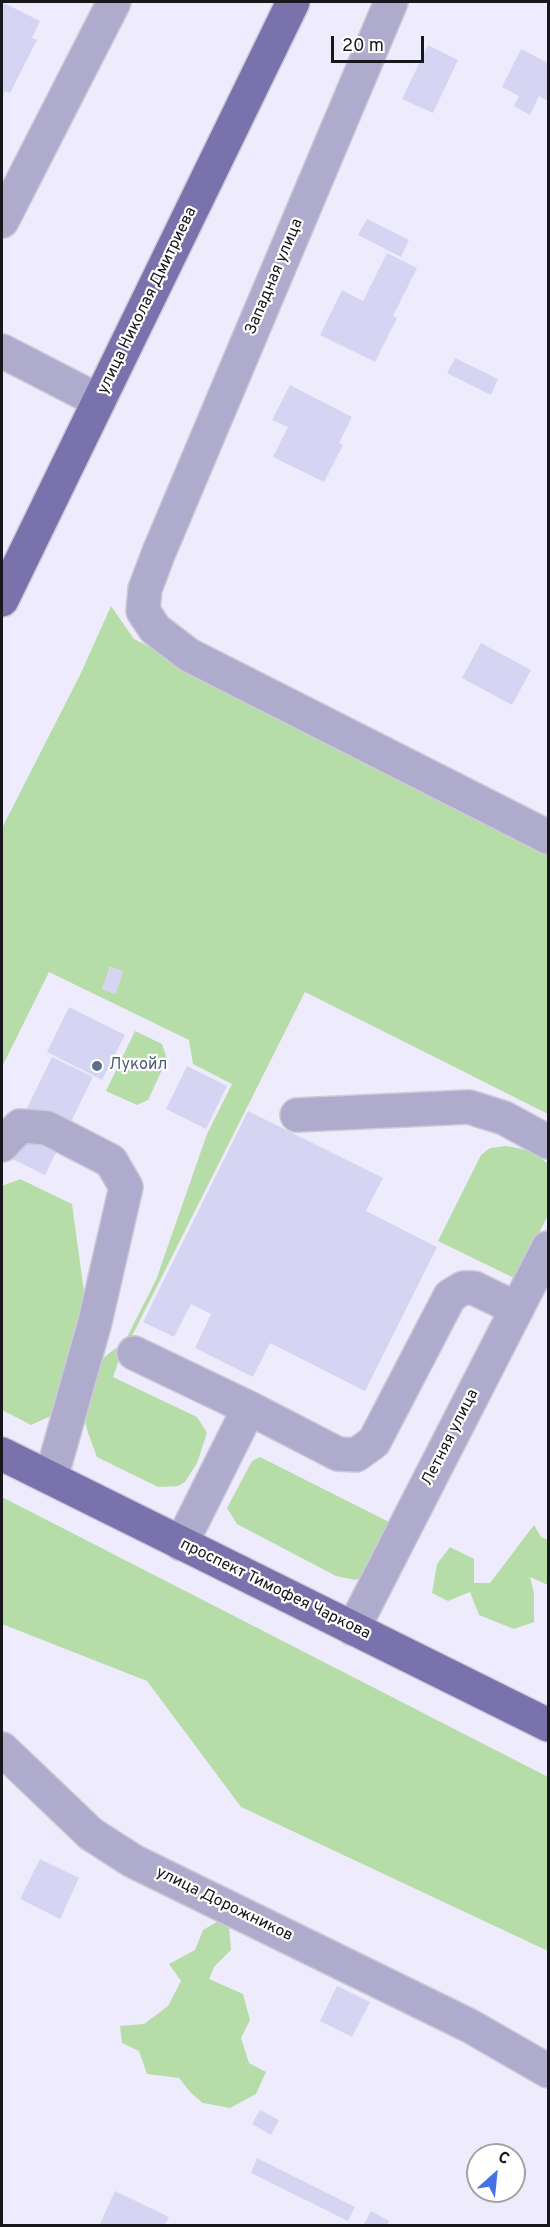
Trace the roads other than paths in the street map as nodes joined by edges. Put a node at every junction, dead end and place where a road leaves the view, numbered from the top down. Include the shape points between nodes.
1 (114, 2) edge
2 (294, 2) edge
3 (392, 2) edge
4 (2, 221) edge
5 (2, 351) edge
6 (99, 401) junction
7 (2, 600) edge
8 (549, 837) edge
9 (297, 1115) dead end
10 (549, 1142) edge
11 (2, 1145) edge
12 (549, 1248) edge
13 (517, 1309) junction
14 (134, 1353) dead end
15 (249, 1408) junction
16 (2, 1454) edge
17 (51, 1478) junction
18 (181, 1544) junction
19 (353, 1629) junction
20 (549, 1725) edge
21 (2, 1749) edge
22 (549, 2071) edge

1 - 4 street
2 - 6 main road, улица Николая Дмитриева
3 - 8 street, Западная улица via 159,552 145,589 143,611 155,629 189,655
5 - 6 street
6 - 7 main road, улица Николая Дмитриева
9 - 10 street via 469,1107 504,1119
11 - 17 street via 20,1126 48,1128 111,1161 126,1187
12 - 13 street, Летняя улица
13 - 15 street via 474,1288 463,1288 450,1296 374,1443 356,1455 338,1454
13 - 19 street, Летняя улица
14 - 15 street
15 - 18 street
16 - 17 main road, проспект Тимофея Чаркова
17 - 18 main road, проспект Тимофея Чаркова
18 - 19 main road, проспект Тимофея Чаркова
19 - 20 main road, проспект Тимофея Чаркова
21 - 22 street, улица Дорожников via 91,1834 133,1861 470,2026

